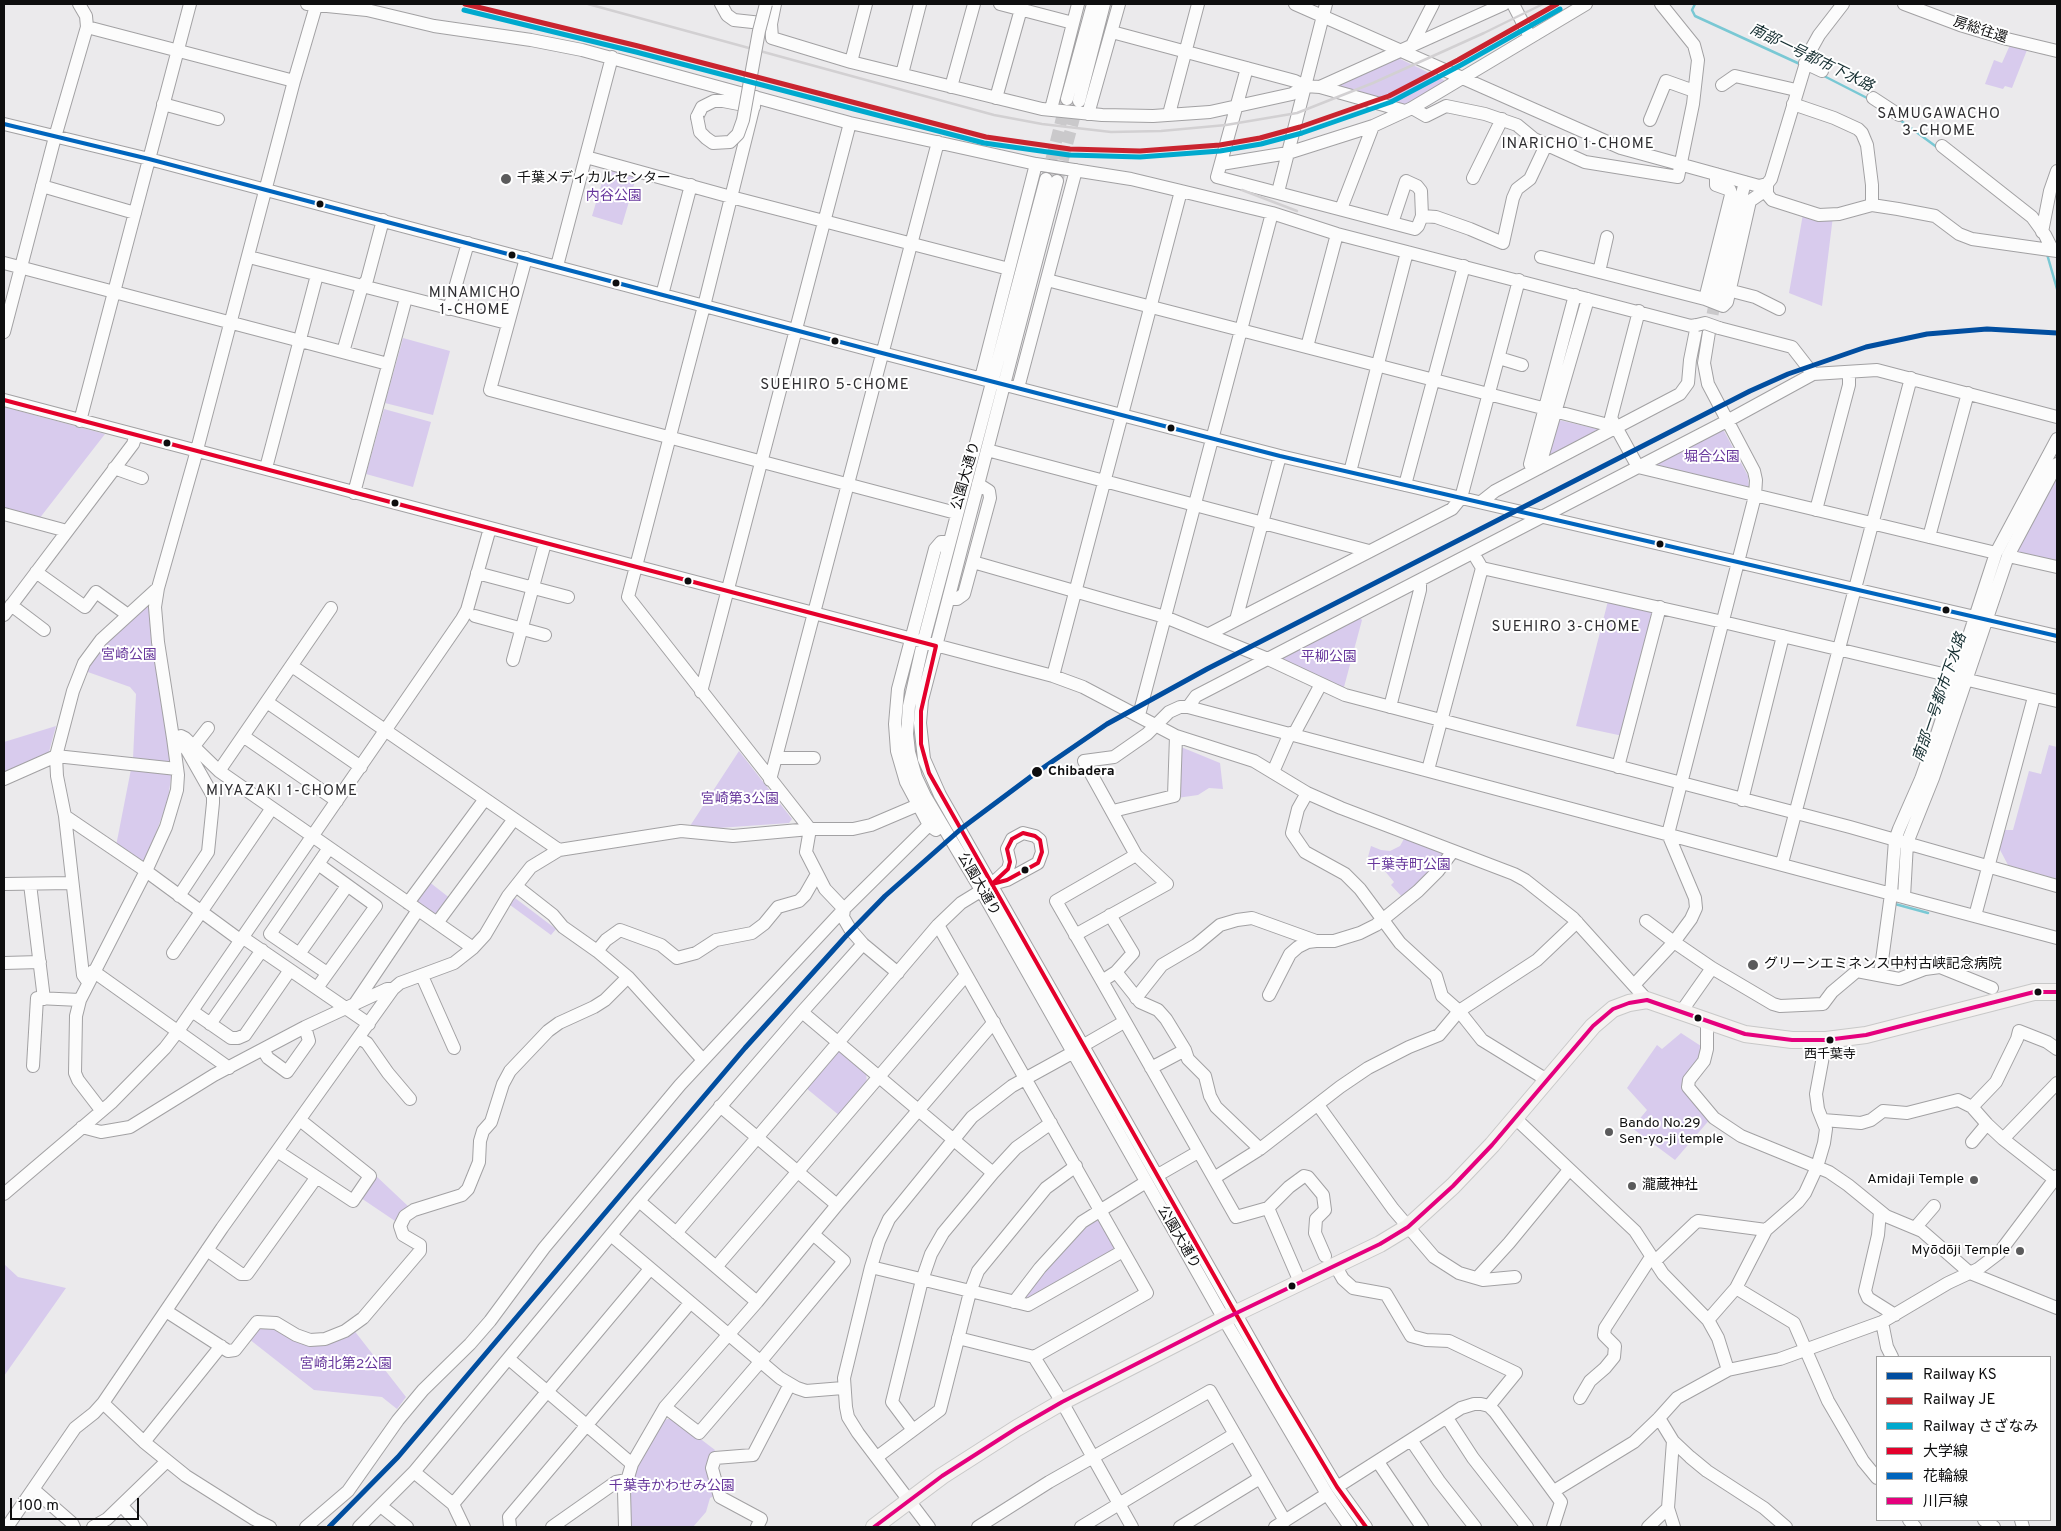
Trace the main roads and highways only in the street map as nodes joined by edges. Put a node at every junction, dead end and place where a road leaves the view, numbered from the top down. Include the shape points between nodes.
1 (2057, 992) edge
2 (874, 1527) edge

1 - 2 main road via 2034,992 1866,1035 1826,1040 1745,1034 1647,1000 1629,1003 1607,1014 1593,1026 1453,1186 1408,1227 1380,1244 1330,1260 1300,1282 1062,1402 977,1453

